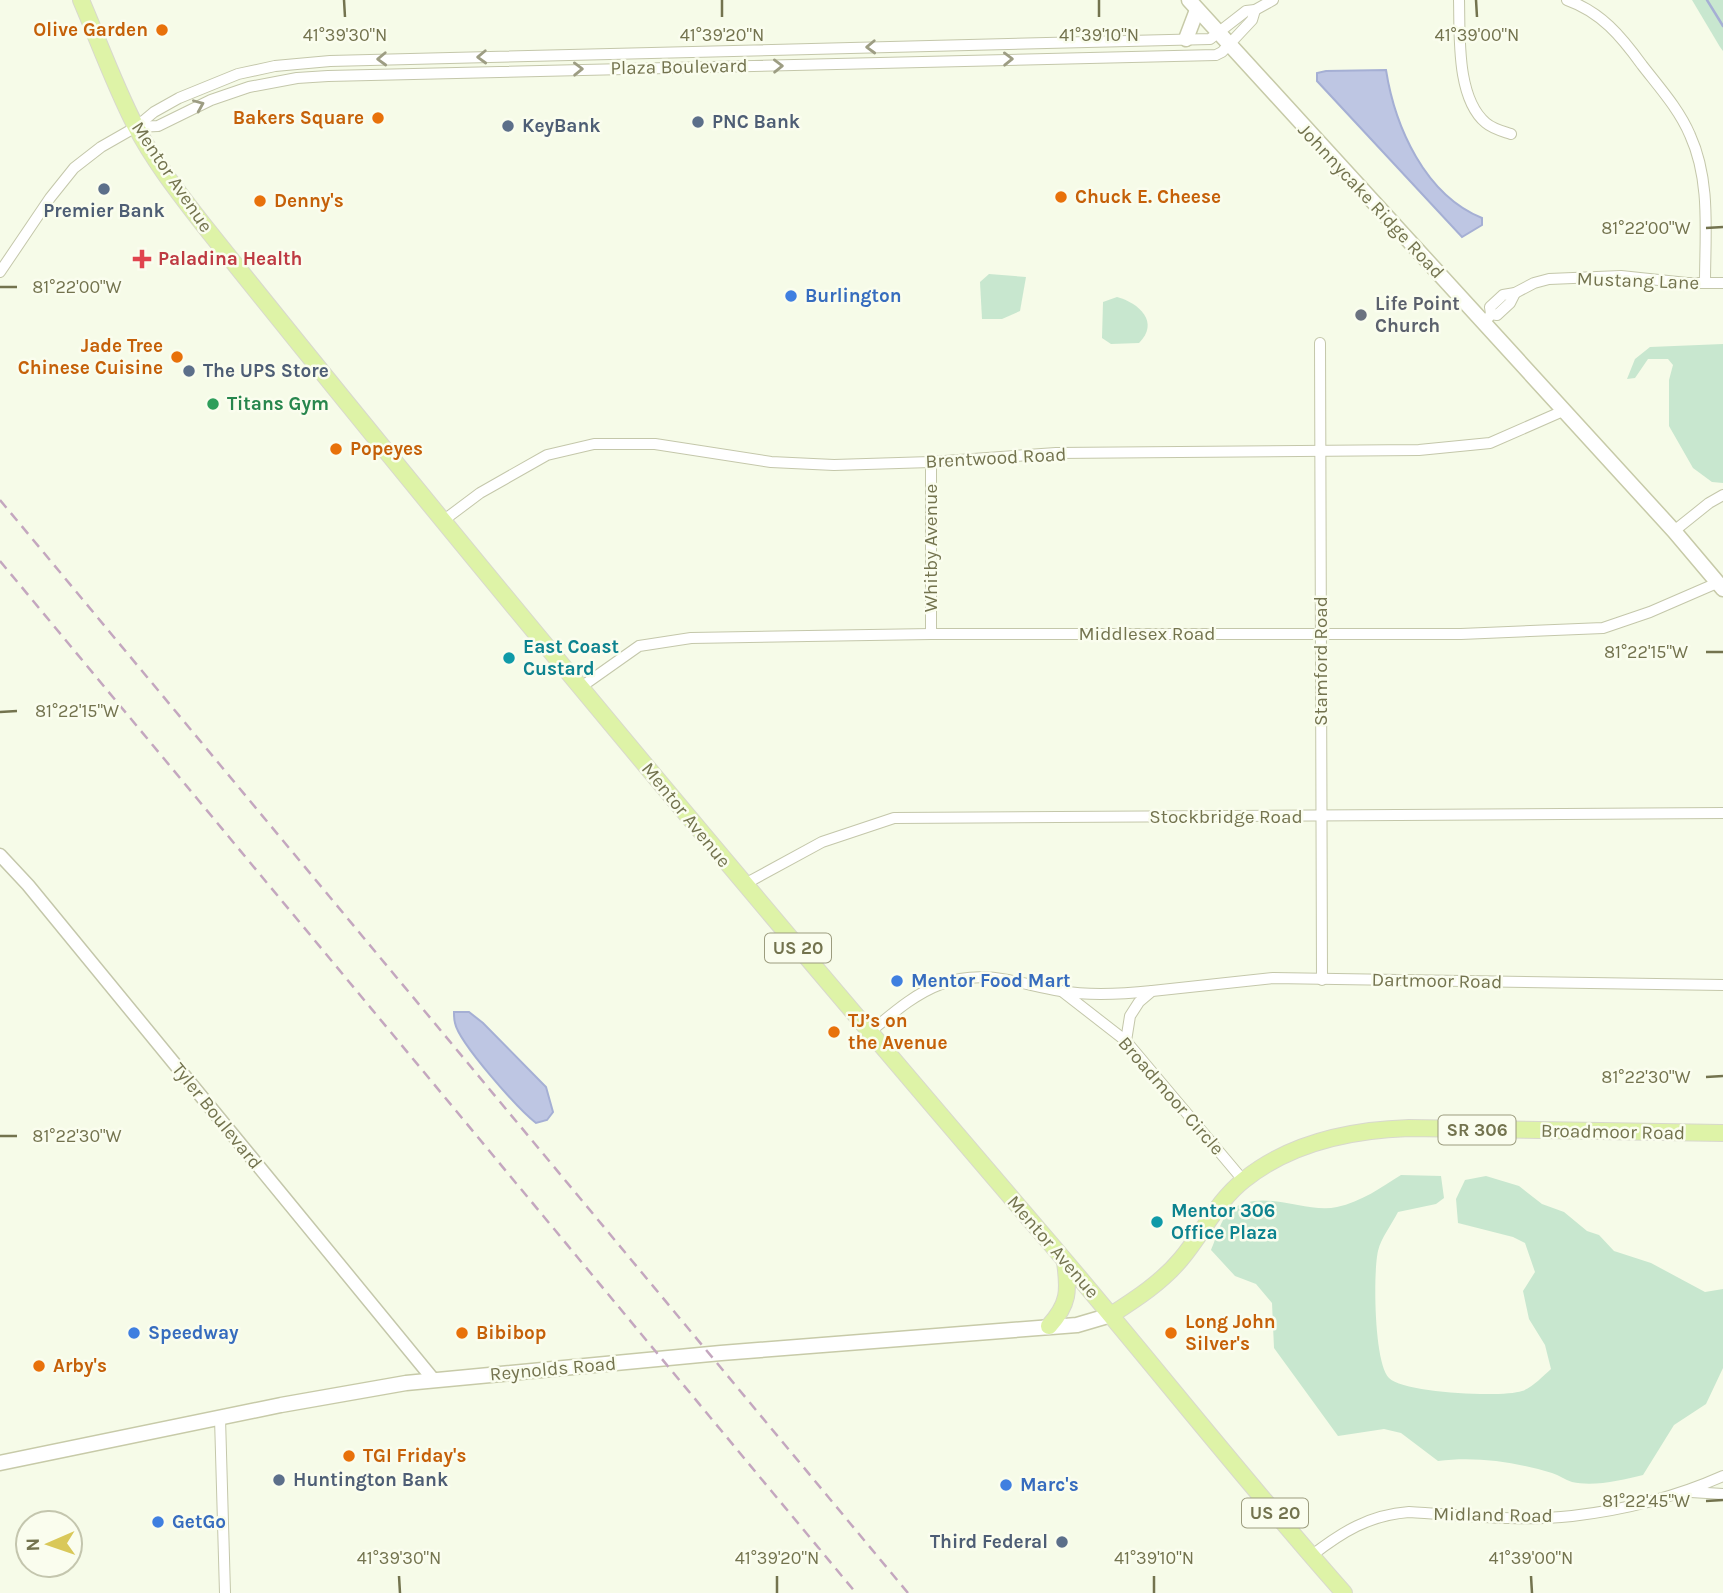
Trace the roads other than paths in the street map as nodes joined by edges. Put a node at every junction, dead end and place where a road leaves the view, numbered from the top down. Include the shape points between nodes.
1 (81, 0) edge
2 (1273, 0) edge
3 (1459, 0) edge
4 (1567, 0) edge
5 (1193, 5) edge
6 (1255, 10) junction
7 (1217, 34) junction
8 (1186, 39) junction
9 (1228, 46) junction
10 (136, 127) junction
11 (1511, 134) dead end
12 (0, 272) edge
13 (1705, 283) junction
14 (1723, 283) edge
15 (1487, 319) junction
16 (1320, 342) dead end
17 (1563, 411) junction
18 (1321, 452) junction
19 (931, 462) junction
20 (1723, 495) edge
21 (444, 520) junction
22 (1674, 531) junction
23 (1720, 586) edge
24 (931, 634) junction
25 (1320, 635) junction
26 (581, 687) junction
27 (1723, 813) edge
28 (1322, 817) junction
29 (0, 855) edge
30 (743, 885) junction
31 (1322, 980) junction
32 (1723, 985) edge
33 (1061, 991) junction
34 (1152, 991) junction
35 (870, 1032) junction
36 (1126, 1041) junction
37 (1723, 1133) edge
38 (1243, 1180) junction
39 (1065, 1262) junction
40 (1111, 1315) junction
41 (1049, 1326) junction
42 (433, 1379) junction
43 (220, 1418) junction
44 (0, 1463) edge
45 (1723, 1476) edge
46 (1687, 1492) junction
47 (1723, 1494) edge
48 (1311, 1556) junction
49 (225, 1593) edge
50 (1344, 1593) edge

1 - 10 main road, Mentor Avenue / US 20
2 - 6 street
3 - 11 street via 1468,94 1487,125
4 - 13 street via 1598,15 1617,33 1675,108 1691,137 1705,198
5 - 7 main road, Johnnycake Ridge Road
5 - 8 main road
6 - 7 street via 1246,11
6 - 9 street via 1252,20
7 - 8 street, Plaza Boulevard via 1210,39
7 - 9 main road, Johnnycake Ridge Road
8 -> 10 street, Plaza Boulevard via 306,62 248,71 217,82 179,98
10 -> 9 street, Plaza Boulevard via 158,126 250,87 317,77 1216,55
9 - 15 main road, Johnnycake Ridge Road
10 - 12 street, Plaza Boulevard via 74,168
10 - 21 main road, Mentor Avenue / US 20 via 202,223
13 - 14 street, Mustang Lane
13 - 15 street, Mustang Lane via 1621,276 1549,279 1503,295 1490,307
15 - 17 main road, Johnnycake Ridge Road
16 - 18 street, Stamford Road
17 - 18 street, Brentwood Road via 1490,443
17 - 22 main road, Johnnycake Ridge Road
18 - 19 street, Brentwood Road via 1056,453
18 - 25 street, Stamford Road
19 - 21 street, Brentwood Road via 771,462 655,444 594,444 547,455 480,493
19 - 24 street, Whitby Avenue
20 - 22 street
21 - 26 main road, Mentor Avenue / US 20
22 - 23 main road, Johnnycake Ridge Road
23 - 25 street, Middlesex Road via 1603,628
24 - 25 street, Middlesex Road
24 - 26 street, Middlesex Road via 691,638 639,646
25 - 28 street, Stamford Road
26 - 30 main road, Mentor Avenue / US 20
27 - 28 street, Stockbridge Road
28 - 30 street, Stockbridge Road via 894,818 822,842
28 - 31 street, Stamford Road
29 - 42 street, Tyler Boulevard
30 - 35 main road, Mentor Avenue / US 20
31 - 32 street, Dartmoor Road
31 - 34 street, Dartmoor Road via 1261,979
33 - 34 street, Dartmoor Road
33 - 35 street, Dartmoor Road via 1000,977 954,980 918,995
33 - 36 street, Broadmoor Circle
34 - 36 street via 1130,1016
35 - 39 main road, Mentor Avenue / US 20
36 - 38 street, Broadmoor Circle
37 - 38 main road, Broadmoor Road / SR 306 via 1374,1129 1312,1142
38 - 40 main road, Broadmoor Road / SR 306 via 1174,1267
39 - 40 main road, Mentor Avenue / US 20
39 - 41 main road via 1066,1300
40 - 41 main road, Reynolds Road / SR 306 via 1088,1323
40 - 48 main road, Mentor Avenue / US 20
41 - 42 main road, Reynolds Road / SR 306
42 - 43 main road, Reynolds Road / SR 306
43 - 44 main road, Reynolds Road / SR 306
43 - 49 street
45 - 46 street, Midland Road
46 - 47 street
46 - 48 street, Midland Road via 1572,1516 1392,1514 1357,1524
48 - 50 main road, Mentor Avenue / US 20

